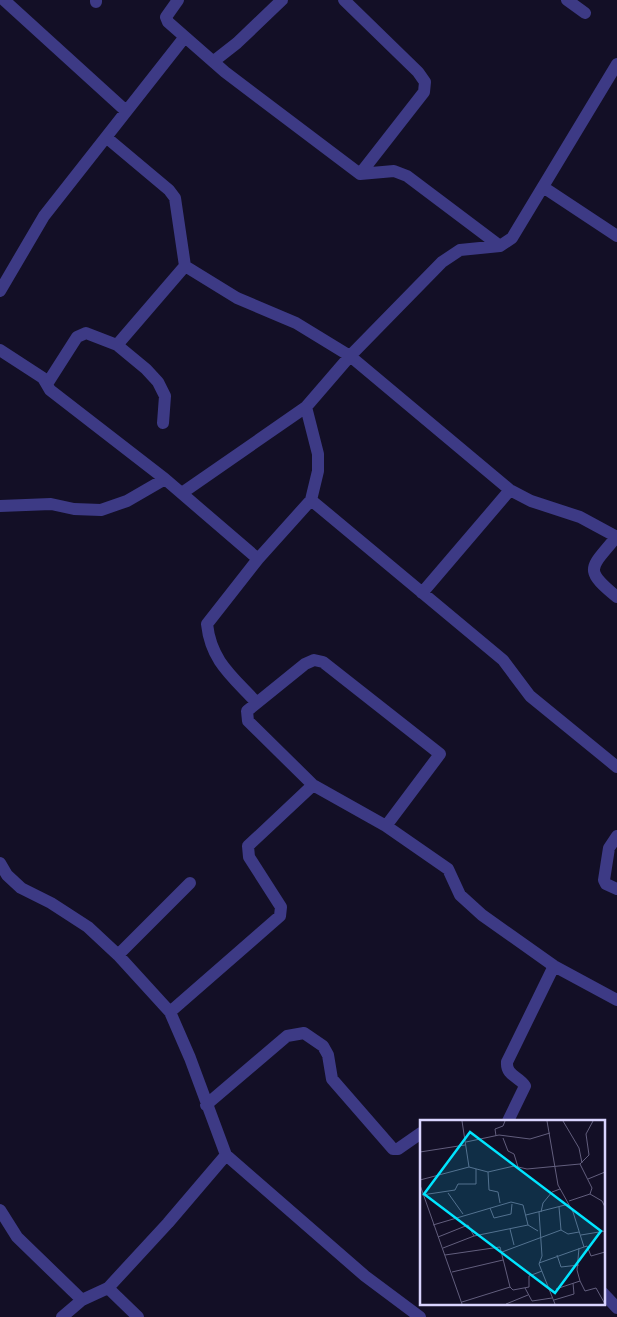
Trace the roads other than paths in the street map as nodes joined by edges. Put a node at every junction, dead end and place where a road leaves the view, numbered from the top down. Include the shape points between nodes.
1 (4, 0) edge
2 (178, 0) edge
3 (282, 0) edge
4 (344, 0) edge
5 (567, 0) edge
6 (585, 13) dead end
7 (184, 38) junction
8 (214, 61) junction
9 (617, 64) edge
10 (126, 111) junction
11 (107, 138) junction
12 (360, 174) junction
13 (543, 187) junction
14 (617, 236) edge
15 (500, 246) junction
16 (185, 266) junction
17 (0, 291) edge
18 (117, 345) junction
19 (0, 350) edge
20 (350, 356) junction
21 (47, 384) junction
22 (306, 407) junction
23 (163, 423) dead end
24 (165, 478) junction
25 (510, 490) junction
26 (182, 493) junction
27 (311, 500) junction
28 (0, 506) edge
29 (617, 537) edge
30 (258, 559) junction
31 (422, 593) junction
32 (617, 597) edge
33 (256, 702) junction
34 (617, 768) edge
35 (313, 785) junction
36 (386, 826) junction
37 (617, 836) edge
38 (0, 863) edge
39 (190, 883) dead end
40 (617, 889) edge
41 (118, 955) junction
42 (554, 966) junction
43 (617, 1000) edge
44 (170, 1012) junction
45 (206, 1105) junction
46 (508, 1120) edge
47 (420, 1134) edge
48 (226, 1155) junction
49 (0, 1210) edge
50 (108, 1288) junction
51 (604, 1294) edge
52 (82, 1300) junction
53 (617, 1308) edge
54 (62, 1317) edge
55 (138, 1317) edge
56 (420, 1317) edge

1 - 10 street
2 - 7 street via 166,17
3 - 8 street
4 - 12 street via 425,82 424,92
5 - 6 street
7 - 8 street
7 - 10 street
8 - 12 street
9 - 13 street
10 - 11 street
11 - 16 street via 175,198
11 - 17 street via 44,216
12 - 15 street via 394,171 407,176
13 - 14 street
13 - 15 street via 512,238
15 - 20 street via 460,250 442,262
16 - 18 street
16 - 20 street via 237,298 296,323
18 - 21 street via 81,334
18 - 23 street via 158,382 165,396
19 - 21 street via 43,378
20 - 22 street
20 - 25 street
21 - 24 street via 50,390
22 - 26 street
22 - 27 street via 318,454 318,471
24 - 26 street
24 - 28 street via 127,501 101,510 51,504
25 - 29 street via 531,501 580,516
25 - 31 street
26 - 30 street
27 - 30 street
27 - 31 street
29 - 32 street via 595,564 593,572 598,581
30 - 33 street via 208,624 209,641 215,656
31 - 34 street via 503,660 530,696
33 - 35 street via 247,711 248,721
33 - 36 street via 305,664 314,660 323,662 437,750 439,758
35 - 36 street
35 - 44 street via 248,846 249,858 281,907 280,916
36 - 42 street via 448,870 460,895 482,915
37 - 40 street via 610,848 604,880
38 - 41 street via 21,888 88,928
39 - 41 street
41 - 44 street
42 - 43 street
42 - 46 street via 507,1062 510,1074 525,1086
44 - 45 street
45 - 47 street via 287,1036 304,1033 322,1046 328,1055 332,1079 393,1149
45 - 48 street
48 - 50 street
48 - 56 street via 365,1276
49 - 52 street via 17,1238
50 - 52 street
50 - 55 street
51 - 53 street
52 - 54 street

